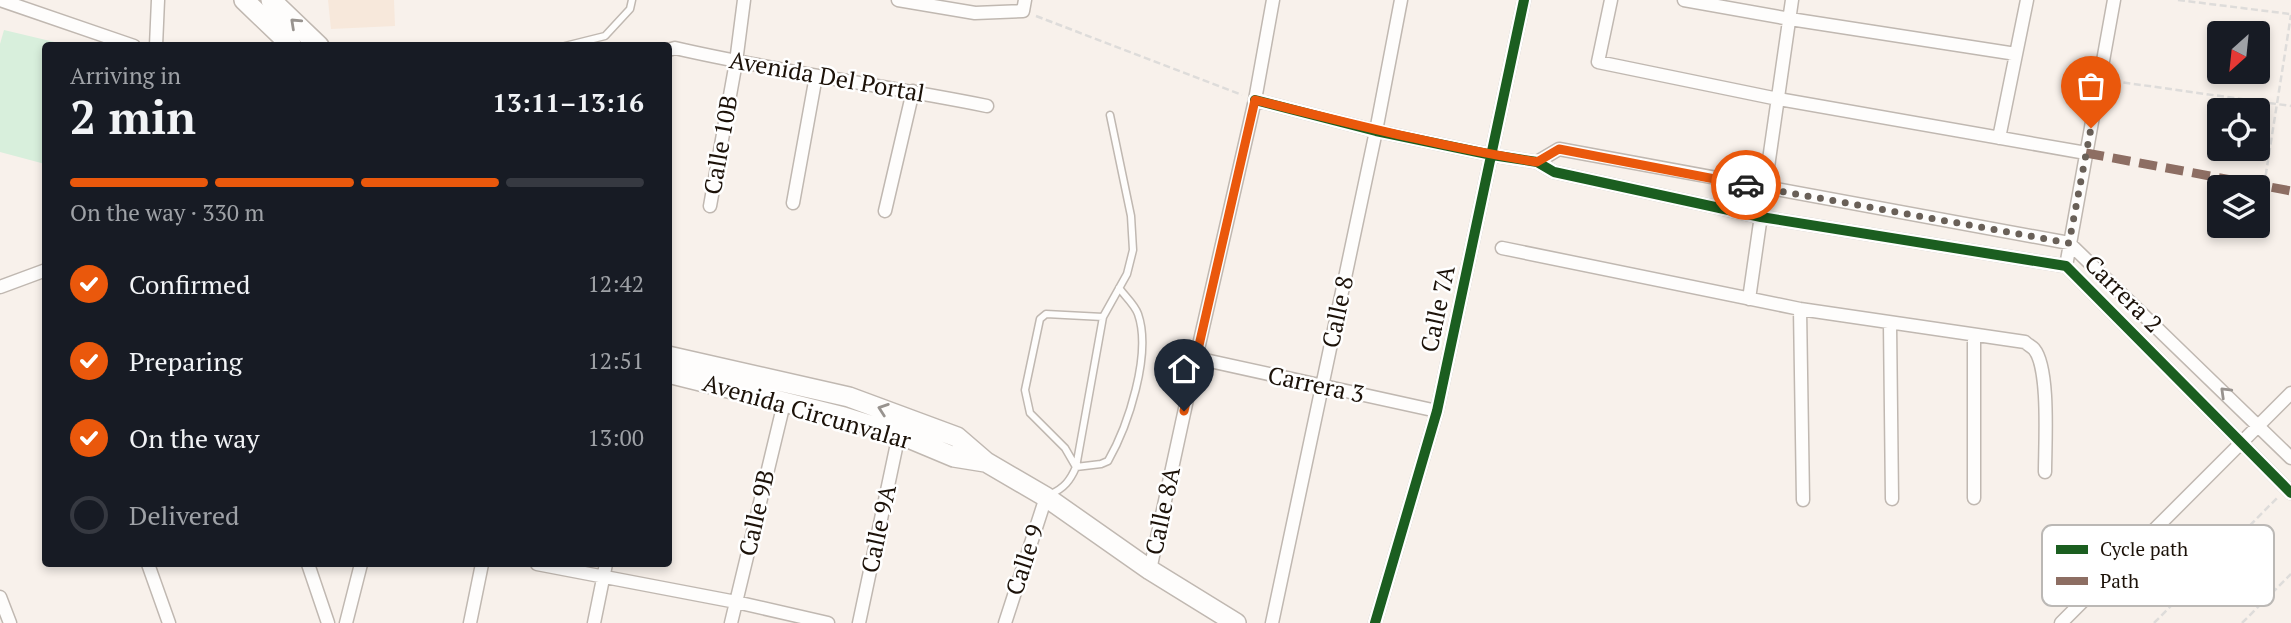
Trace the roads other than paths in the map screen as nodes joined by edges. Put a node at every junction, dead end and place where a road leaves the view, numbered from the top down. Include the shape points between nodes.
1 (0, 0) edge
2 (158, 0) edge
3 (244, 0) edge
4 (271, 0) edge
5 (632, 0) edge
6 (744, 0) edge
7 (898, 0) edge
8 (1271, 0) edge
9 (1401, 0) edge
10 (1524, 0) edge
11 (1611, 0) edge
12 (1684, 0) edge
13 (1793, 0) edge
14 (2026, 0) edge
15 (2114, 0) edge
16 (1024, 6) edge
17 (1790, 19) junction
18 (122, 42) edge
19 (156, 42) edge
20 (288, 42) edge
21 (315, 42) edge
22 (581, 42) edge
23 (672, 49) edge
24 (2016, 54) junction
25 (736, 62) junction
26 (816, 76) junction
27 (913, 91) junction
28 (1778, 99) junction
29 (1255, 100) junction
30 (987, 106) dead end
31 (1110, 116) dead end
32 (1376, 131) junction
33 (1999, 138) junction
34 (2086, 153) junction
35 (1492, 155) junction
36 (1537, 162) junction
37 (1765, 188) junction
38 (793, 203) dead end
39 (710, 206) dead end
40 (885, 211) dead end
41 (1761, 217) junction
42 (2069, 243) junction
43 (1502, 247) dead end
44 (2066, 266) junction
45 (42, 271) edge
46 (0, 287) edge
47 (1119, 288) junction
48 (1749, 299) junction
49 (1800, 309) junction
50 (1103, 317) junction
51 (1890, 324) junction
52 (1974, 335) junction
53 (672, 357) edge
54 (1196, 358) junction
55 (672, 374) edge
56 (1323, 387) junction
57 (2291, 393) edge
58 (783, 403) junction
59 (1437, 411) junction
60 (2260, 425) junction
61 (899, 434) junction
62 (2244, 443) junction
63 (2291, 458) edge
64 (986, 462) junction
65 (1076, 467) junction
66 (2045, 472) dead end
67 (2289, 491) edge
68 (1046, 497) junction
69 (1973, 498) dead end
70 (1892, 499) dead end
71 (1803, 500) dead end
72 (2162, 525) edge
73 (149, 567) edge
74 (309, 567) edge
75 (360, 567) edge
76 (481, 567) edge
77 (552, 567) edge
78 (605, 567) edge
79 (1150, 570) junction
80 (603, 577) junction
81 (0, 597) edge
82 (736, 602) junction
83 (2080, 606) edge
84 (2065, 621) edge
85 (10, 623) edge
86 (169, 623) edge
87 (328, 623) edge
88 (346, 623) edge
89 (470, 623) edge
90 (594, 623) edge
91 (732, 623) edge
92 (828, 623) edge
93 (859, 623) edge
94 (1004, 623) edge
95 (1236, 623) edge
96 (1272, 623) edge
97 (1375, 623) edge

1 - 18 street
2 - 19 street
3 - 20 main road
21 -> 4 main road
5 - 22 lane via 630,9 605,36
6 - 25 street, Calle 10B
7 - 16 street via 975,13
8 - 29 street, Calle 8A
9 - 32 street, Calle 8
10 - 35 street, Calle 7A
11 - 28 street via 1598,62
12 - 17 street
13 - 17 street
14 - 24 street
15 - 34 street
17 - 24 street
17 - 28 street
23 - 25 street, Avenida Del Portal
24 - 33 street
25 - 26 street, Avenida Del Portal
25 - 39 street, Calle 10B
26 - 27 street, Avenida Del Portal
26 - 38 street
27 - 30 street, Avenida Del Portal
27 - 40 street
28 - 33 street
28 - 37 street
29 - 32 street, Carrera 2
29 - 54 street, Calle 8A
31 - 47 lane via 1131,216 1133,250
32 - 35 street, Carrera 2
32 - 56 street, Calle 8
33 - 34 street
34 - 42 street
35 - 36 street, Carrera 2
35 - 59 street, Calle 7A
36 - 37 street, Carrera 2 via 1559,149
36 - 41 street, Carrera 2 via 1554,173
37 - 41 street
37 - 42 street, Carrera 2
41 - 44 street, Carrera 2
41 - 48 street
42 - 44 street
60 -> 42 street
43 - 48 street
44 - 62 street, Carrera 2
45 - 46 street
47 - 50 lane
47 - 65 lane via 1138,312 1143,335 1133,397 1108,461
48 - 49 street
49 - 51 street
49 - 71 street
50 - 65 lane
50 - 65 lane via 1046,314 1040,319 1025,390 1030,413 1065,448
51 - 52 street
51 - 70 street
52 - 66 street via 2025,342 2039,358 2045,401
52 - 69 street
64 -> 53 main road, Avenida Circunvalar via 957,437 849,397
54 - 56 street, Carrera 3
54 - 79 street, Calle 8A
55 - 58 main road, Avenida Circunvalar
56 - 59 street, Carrera 3
56 - 96 street, Calle 8
57 - 60 street
58 - 61 main road, Avenida Circunvalar
58 - 82 street, Calle 9B
59 - 97 street, Calle 7A
60 - 62 street
60 - 63 street
61 - 64 main road, Avenida Circunvalar via 954,457
61 - 93 street, Calle 9A
62 - 67 street, Carrera 2
62 - 72 street
64 - 68 main road, Avenida Circunvalar
65 - 68 lane via 1071,480
68 - 79 main road, Avenida Circunvalar
68 - 94 street, Calle 9
73 - 86 street
74 - 87 street
75 - 88 street
76 - 89 street
77 - 80 street
78 - 80 street
79 - 95 main road, Avenida Circunvalar
80 - 82 street
80 - 90 street
81 - 85 street
82 - 91 street, Calle 9B
82 - 92 street
83 - 84 street

